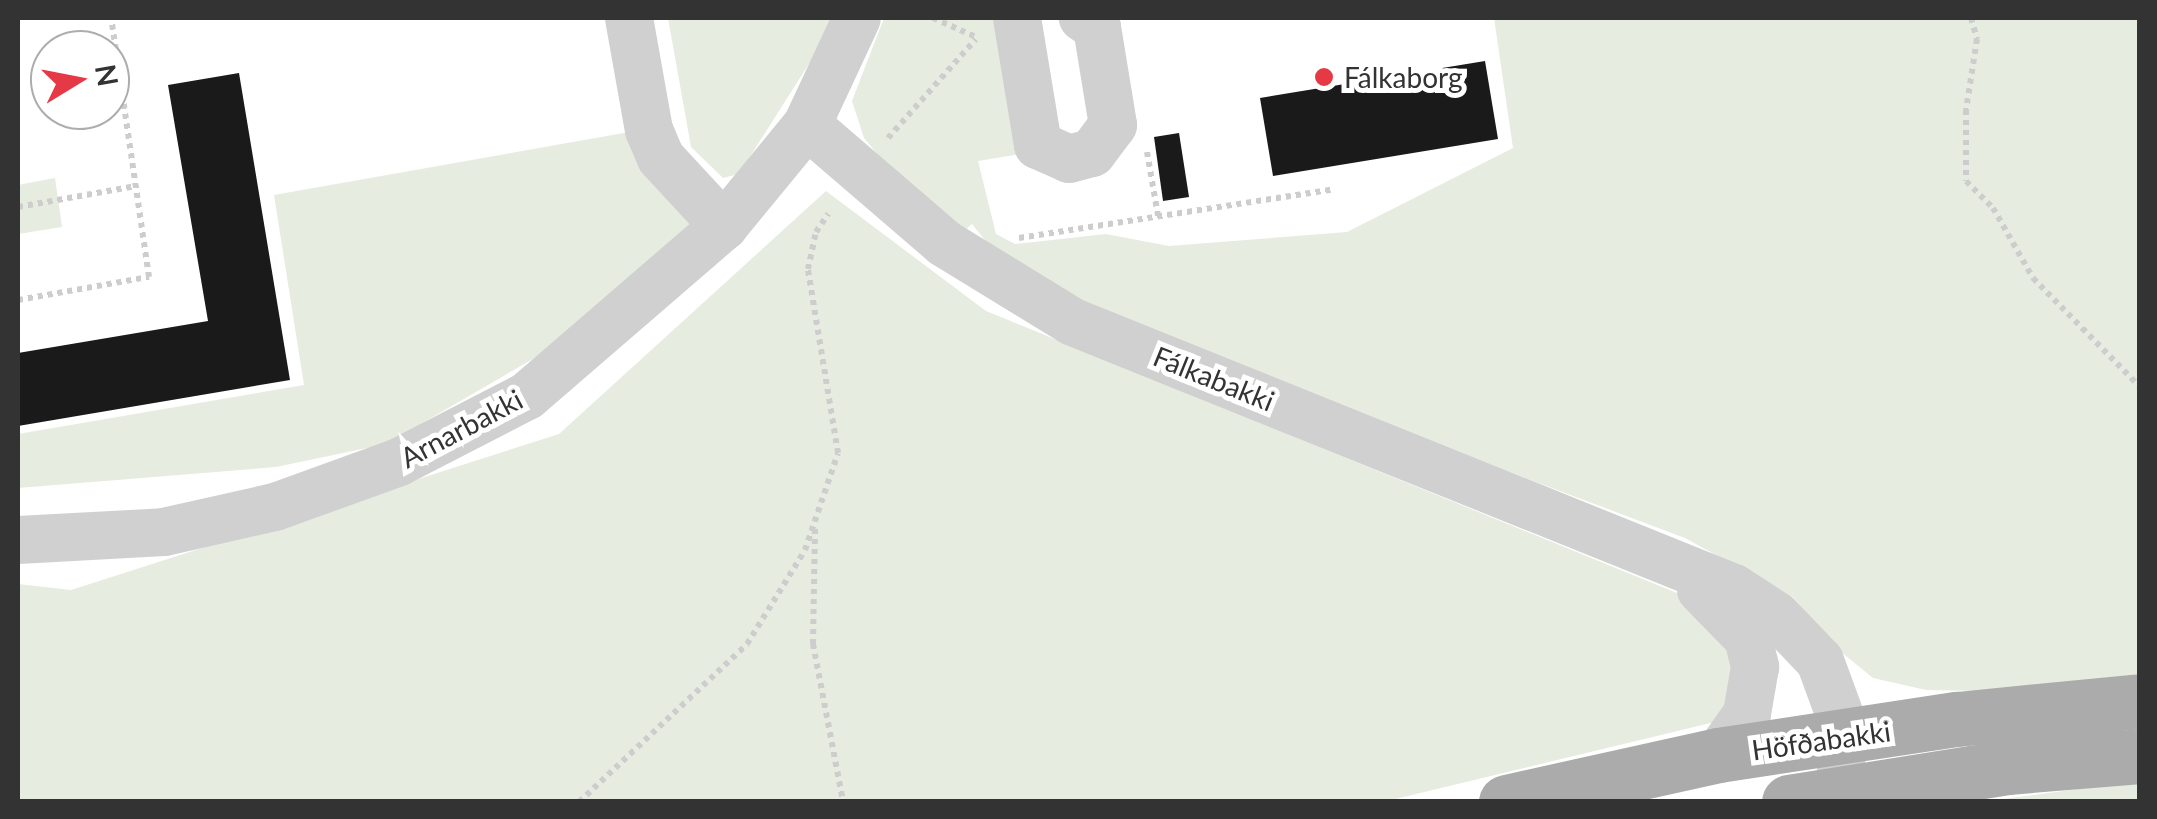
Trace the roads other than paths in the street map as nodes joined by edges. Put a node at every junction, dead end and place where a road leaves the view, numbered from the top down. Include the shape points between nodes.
1 (629, 18) edge
2 (857, 18) edge
3 (1082, 18) edge
4 (993, 28) edge
5 (807, 125) junction
6 (724, 226) junction
7 (18, 540) edge
8 (1664, 559) junction
9 (1832, 682) junction
10 (2140, 701) edge
11 (1957, 719) junction
12 (1844, 738) junction
13 (1718, 756) junction
14 (2140, 756) edge
15 (1813, 797) edge
16 (1506, 802) edge

1 - 6 street via 649,130 662,158
2 - 5 street, Arnarbakki
3 - 4 street via 1097,27 1113,125 1092,153 1069,159 1038,144
5 - 6 street, Arnarbakki
5 - 8 street, Fálkabakki via 944,244 1074,322
6 - 7 street, Arnarbakki via 527,396 399,462 274,507 164,532
8 - 9 street, Fálkabakki via 1734,588 1778,616 1806,640
8 - 13 street, Fálkabakki via 1729,613 1748,638 1755,692
9 - 11 street via 1861,706 1900,719
9 - 12 street, Fálkabakki
10 - 11 main road, Höfðabakki
11 - 12 main road, Höfðabakki
12 - 13 main road, Höfðabakki
12 - 15 street, Fálkabakki
13 - 16 main road, Höfðabakki
14 - 15 main road, Höfðabakki

